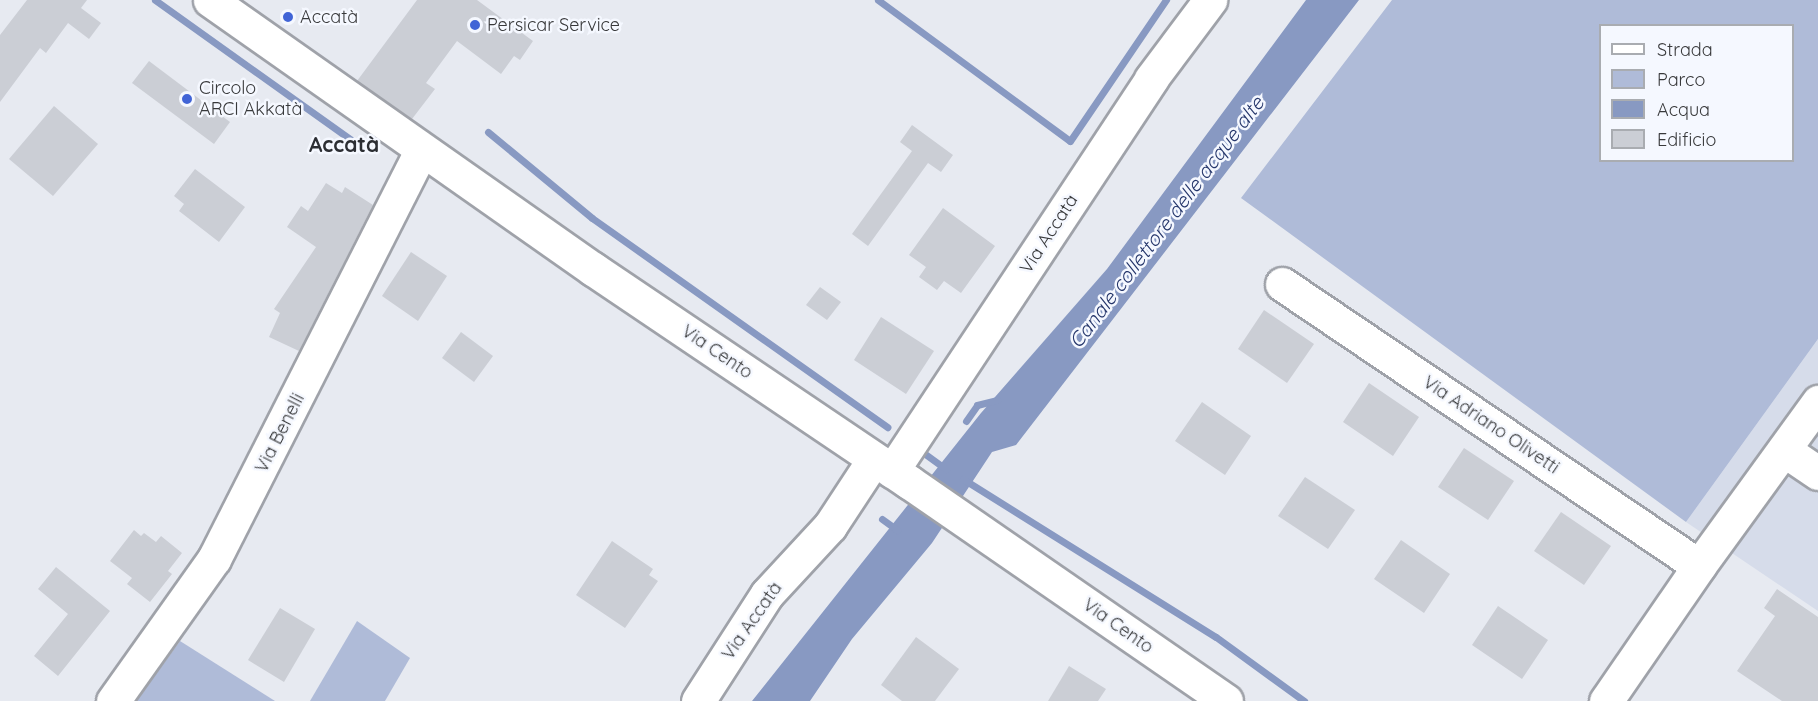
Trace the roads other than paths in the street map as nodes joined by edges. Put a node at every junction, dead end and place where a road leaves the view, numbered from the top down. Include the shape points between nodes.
1 (210, 0) edge
2 (1210, 0) edge
3 (421, 151) junction
4 (1282, 284) dead end
5 (1818, 402) edge
6 (1784, 450) junction
7 (892, 471) junction
8 (1818, 473) edge
9 (1699, 566) junction
10 (113, 701) edge
11 (698, 701) edge
12 (1226, 701) edge
13 (1606, 701) edge

1 - 3 street, Via Cento
2 - 7 street, Via Accatà via 1144,89
3 - 7 street, Via Cento
3 - 10 street, Via Benelli via 214,559
4 - 9 street, Via Adriano Olivetti
5 - 6 street
6 - 8 street
6 - 9 street
7 - 11 street, Via Accatà via 830,526 767,594
7 - 12 street, Via Cento
9 - 13 street

